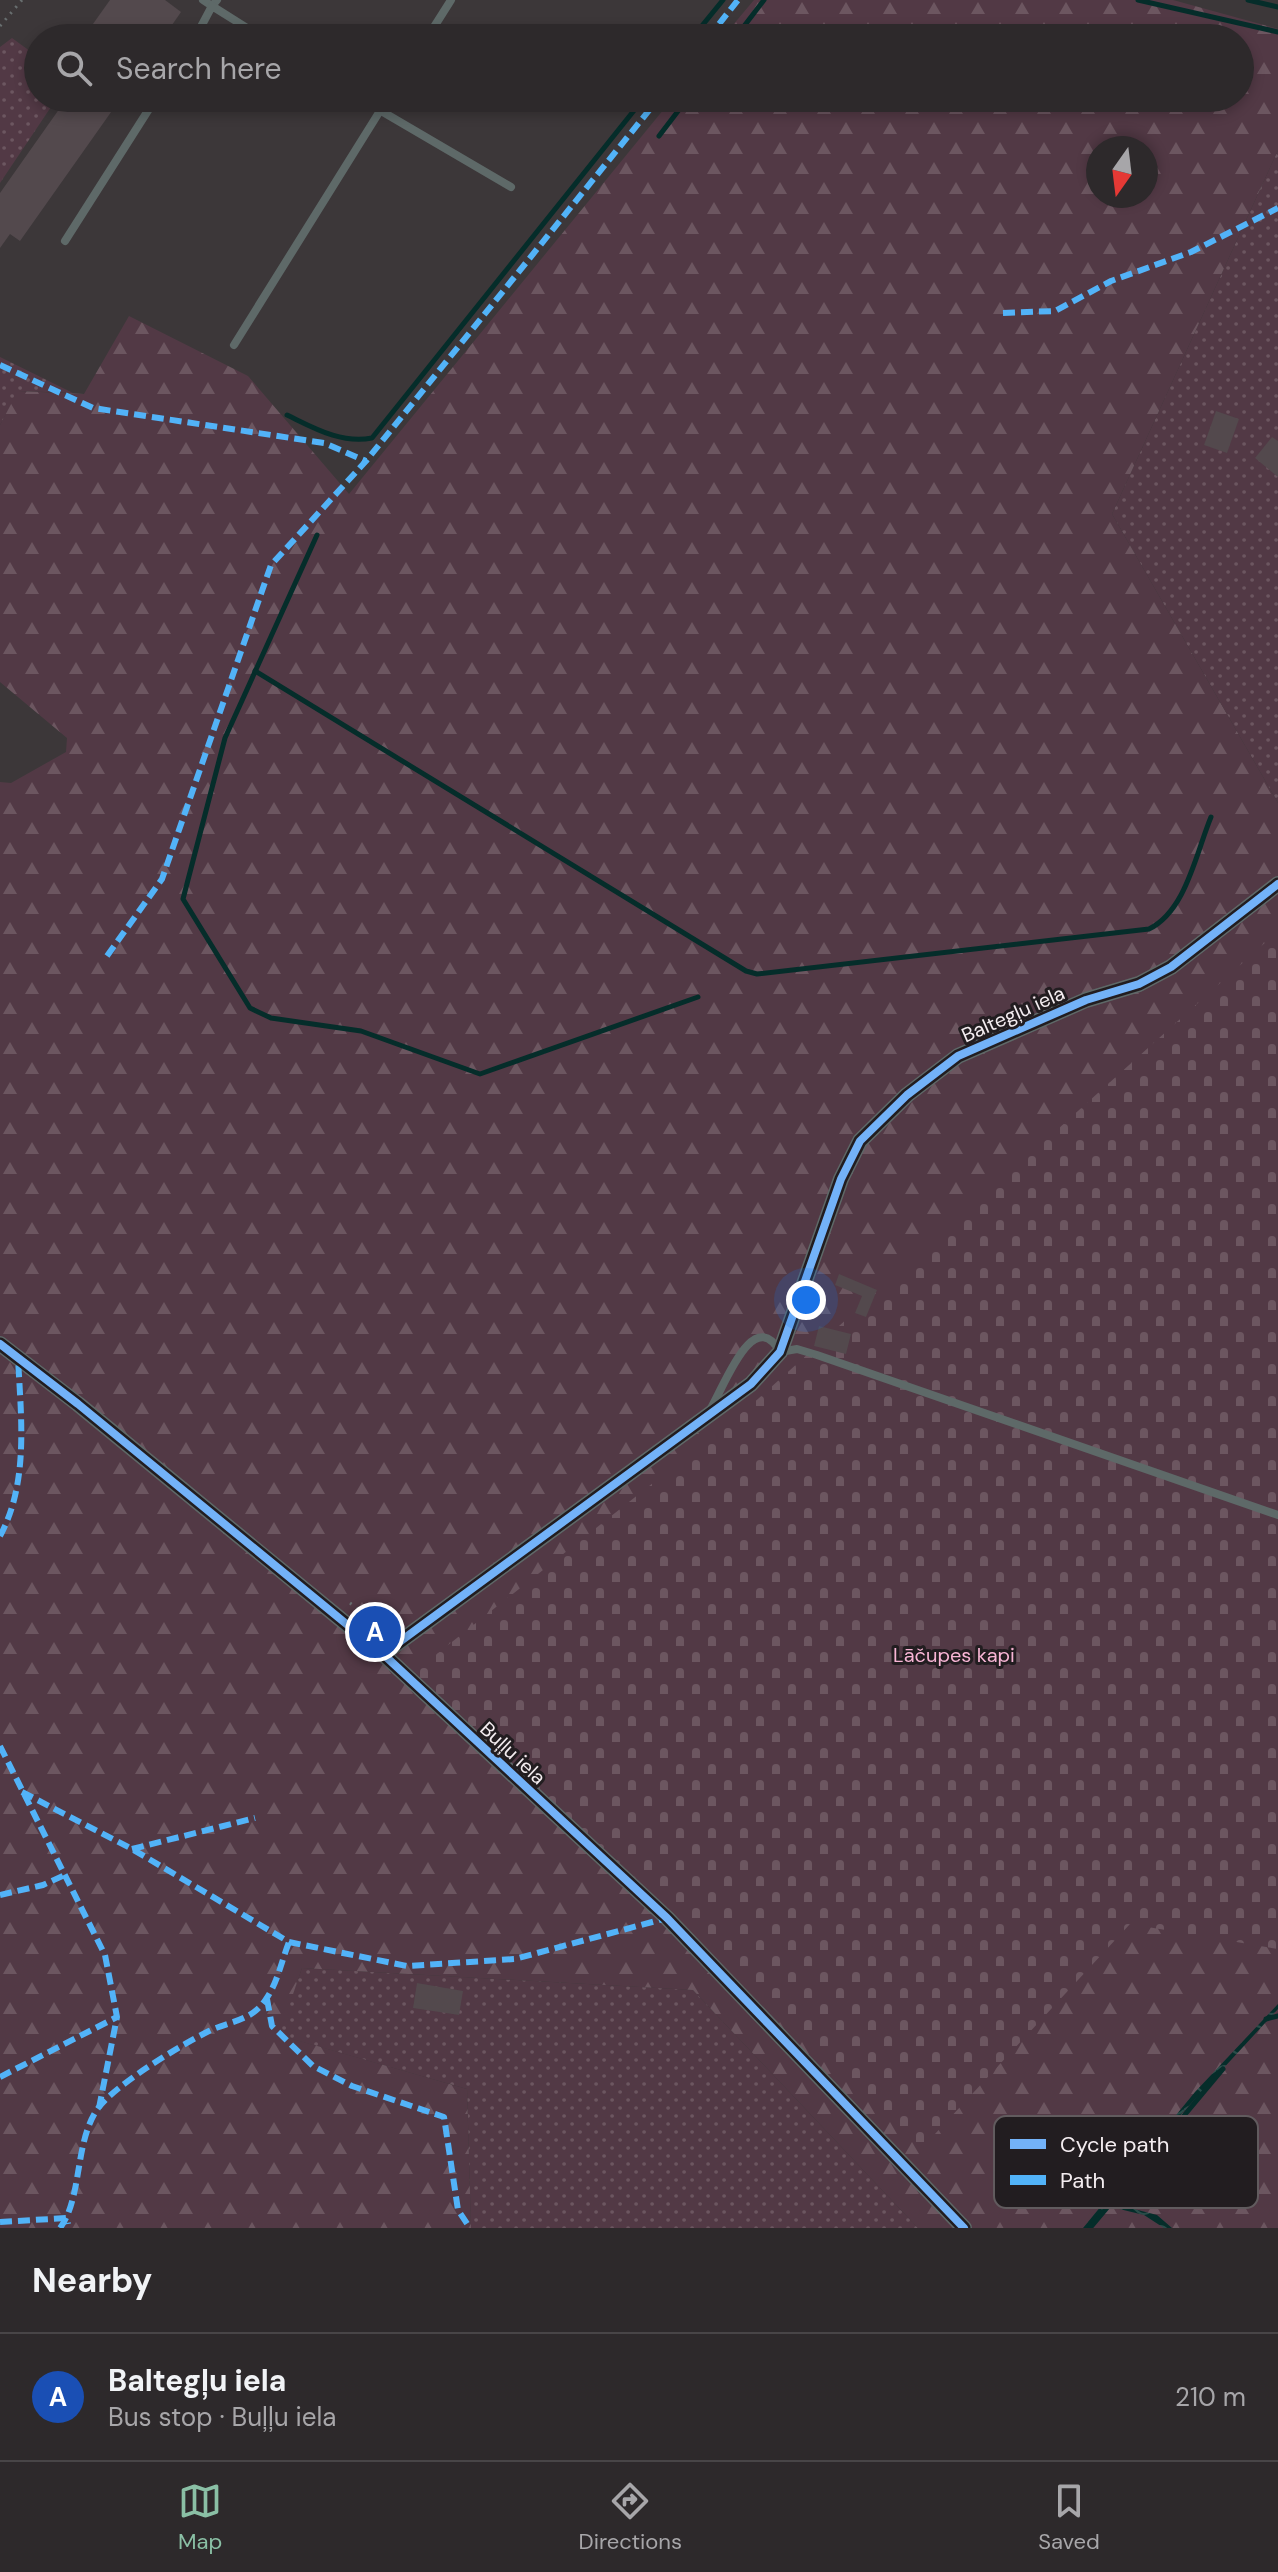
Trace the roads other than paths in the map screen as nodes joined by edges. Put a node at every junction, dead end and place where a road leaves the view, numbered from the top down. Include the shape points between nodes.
1 (203, 0) edge
2 (451, 0) edge
3 (214, 3) edge
4 (203, 24) edge
5 (243, 24) edge
6 (436, 24) edge
7 (147, 112) edge
8 (379, 112) edge
9 (382, 112) edge
10 (511, 187) dead end
11 (65, 241) dead end
12 (234, 345) dead end
13 (1278, 884) edge
14 (0, 1344) edge
15 (780, 1352) junction
16 (709, 1412) junction
17 (1278, 1515) edge
18 (383, 1654) junction
19 (964, 2228) edge

1 - 3 lane
2 - 6 lane
3 - 4 lane
3 - 5 lane
7 - 11 lane
8 - 12 lane
9 - 10 lane
13 - 15 street, Baltegļu iela via 1171,967 958,1056 907,1095 860,1141 841,1179
14 - 18 street, Buļļu iela
15 - 16 street, Baltegļu iela via 751,1384
15 - 16 lane via 774,1342 756,1337 742,1349
15 - 17 lane via 797,1349 817,1355
16 - 18 street, Baltegļu iela
18 - 19 street, Buļļu iela via 667,1918

